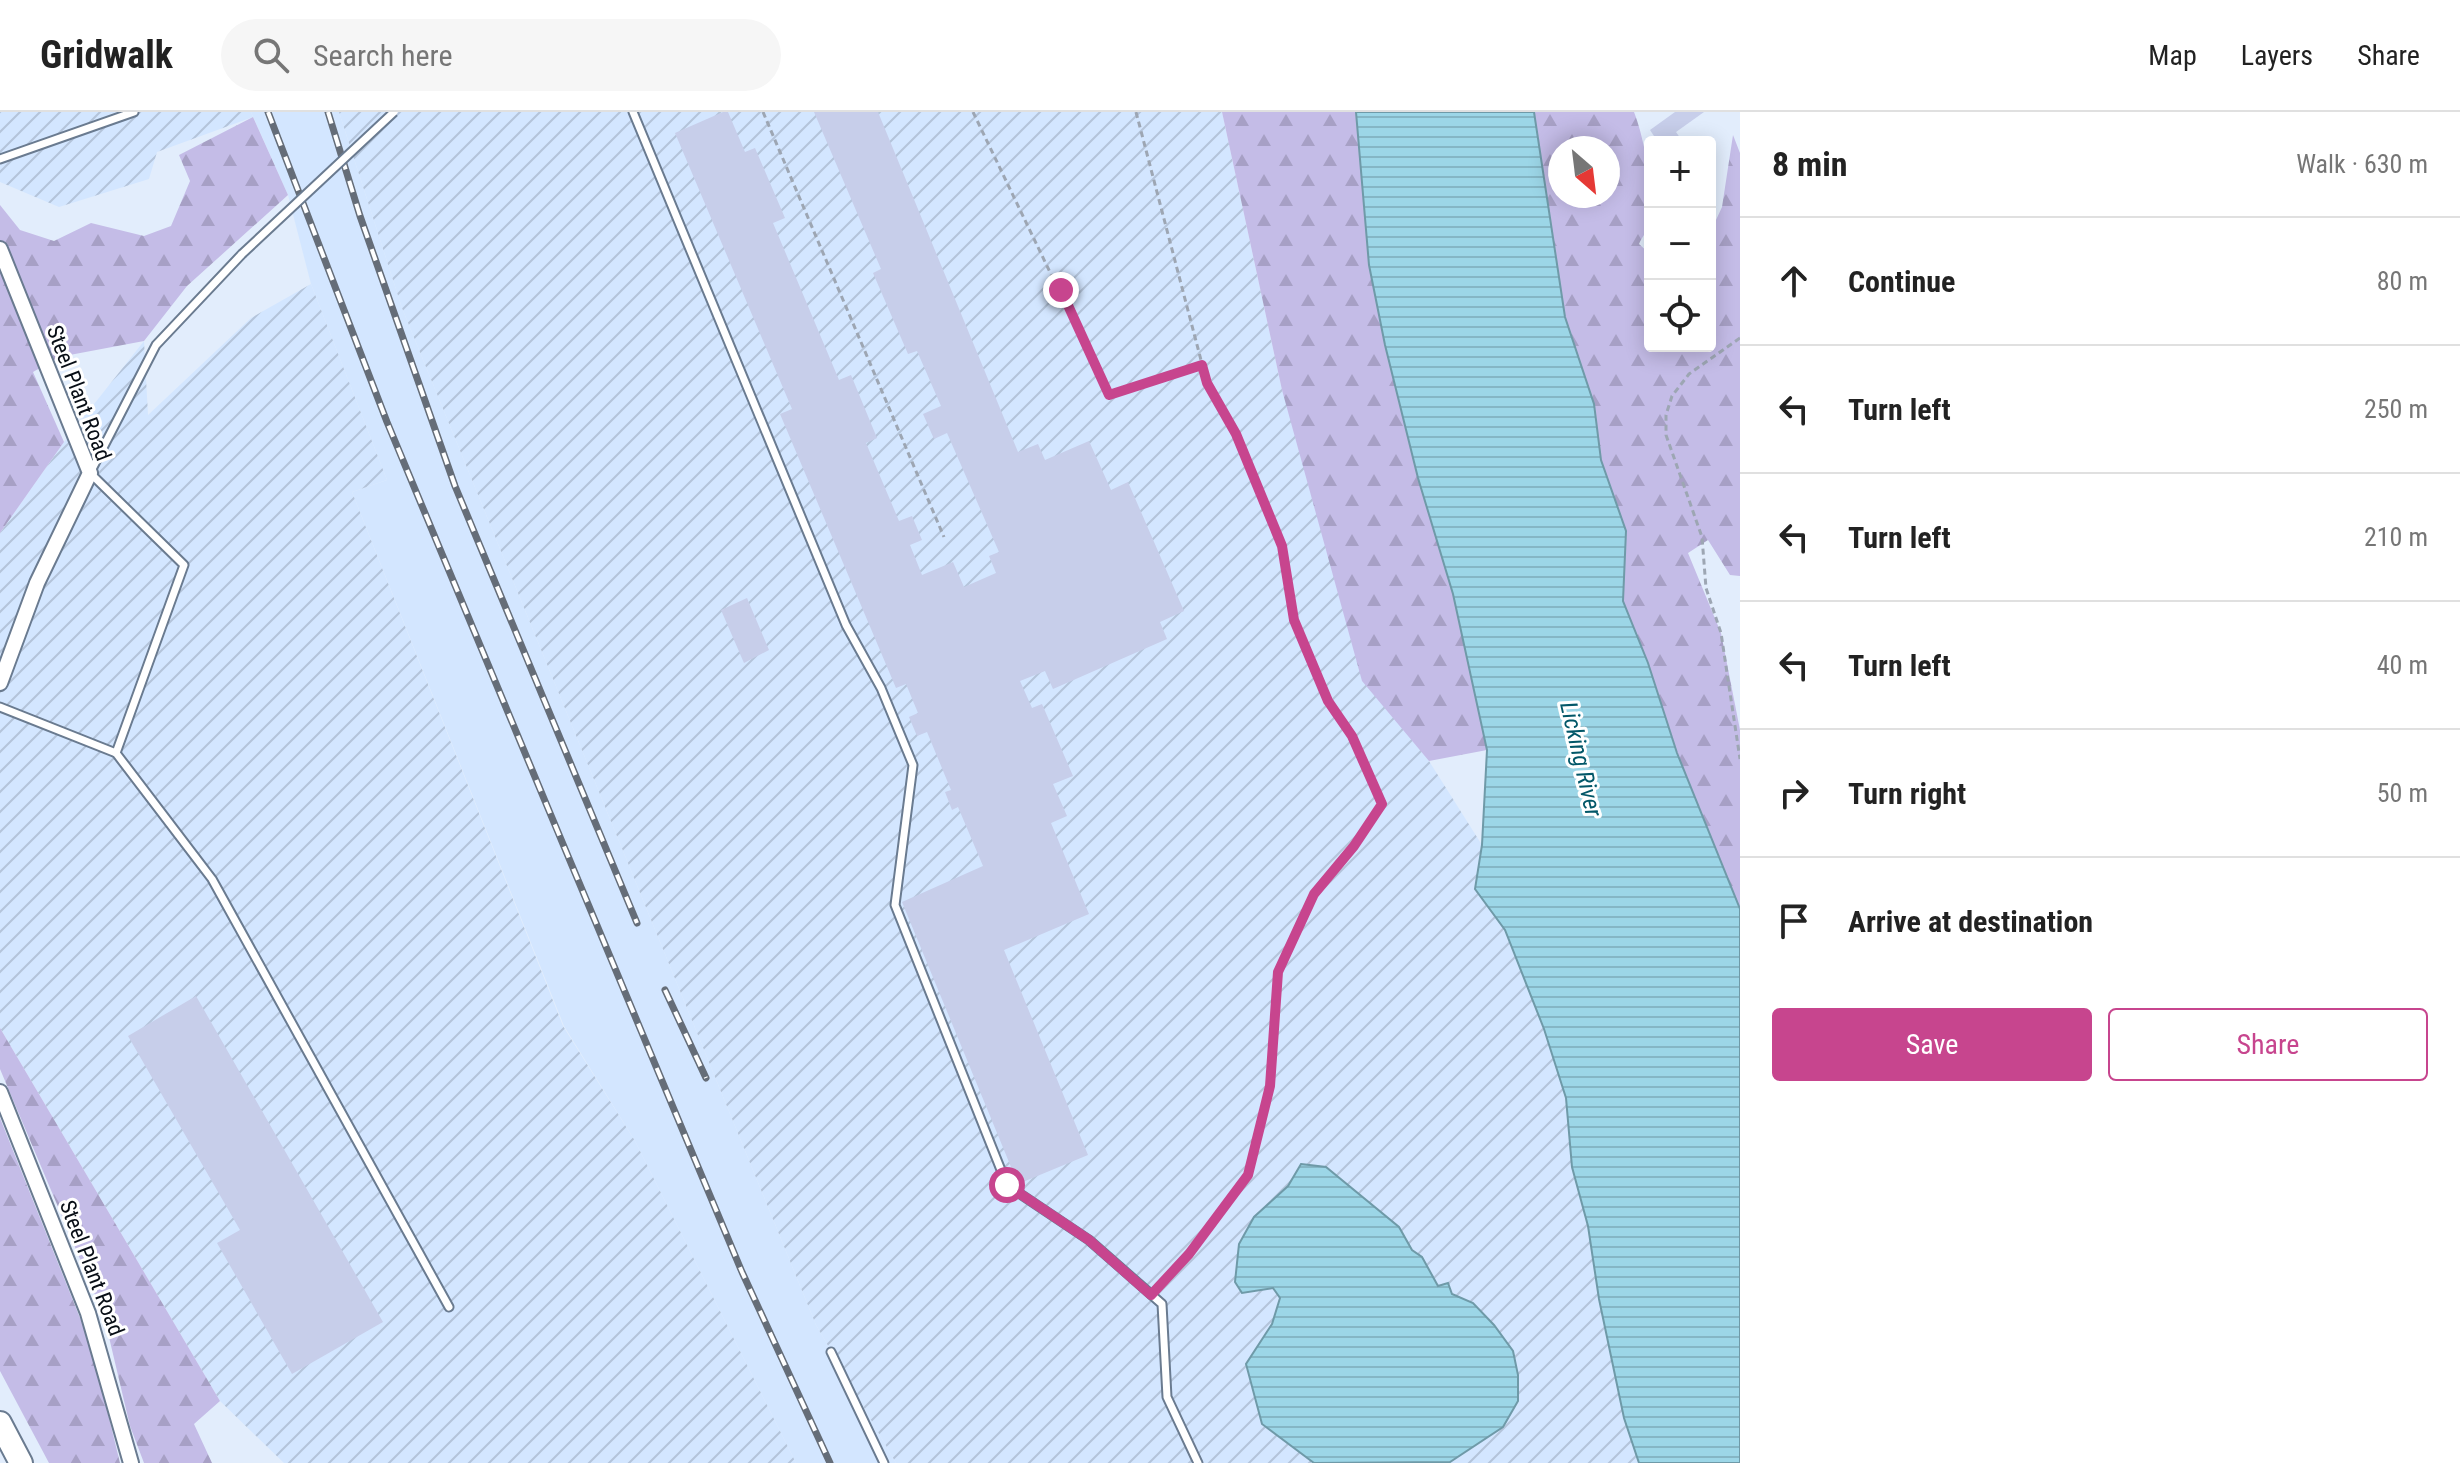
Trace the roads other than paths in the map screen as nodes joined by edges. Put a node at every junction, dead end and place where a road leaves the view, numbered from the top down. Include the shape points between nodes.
1 (134, 112) edge
2 (394, 112) edge
3 (633, 112) edge
4 (0, 159) edge
5 (0, 249) edge
6 (90, 473) junction
7 (0, 683) edge
8 (0, 707) edge
9 (116, 753) junction
10 (0, 1092) edge
11 (449, 1307) dead end
12 (831, 1352) dead end
13 (0, 1423) edge
14 (21, 1463) edge
15 (131, 1463) edge
16 (884, 1463) edge
17 (1198, 1463) edge

1 - 4 lane
2 - 6 lane, bridge via 242,254 156,345
3 - 17 lane via 846,625 881,688 913,765 895,905 1007,1185 1089,1240 1162,1304 1167,1397
5 - 6 street, Steel Plant Road
6 - 7 street, Steel Plant Road via 37,583
6 - 9 lane via 184,565
8 - 9 lane
9 - 11 lane via 212,879
10 - 15 street, Steel Plant Road via 91,1323
12 - 16 lane
13 - 14 main road

